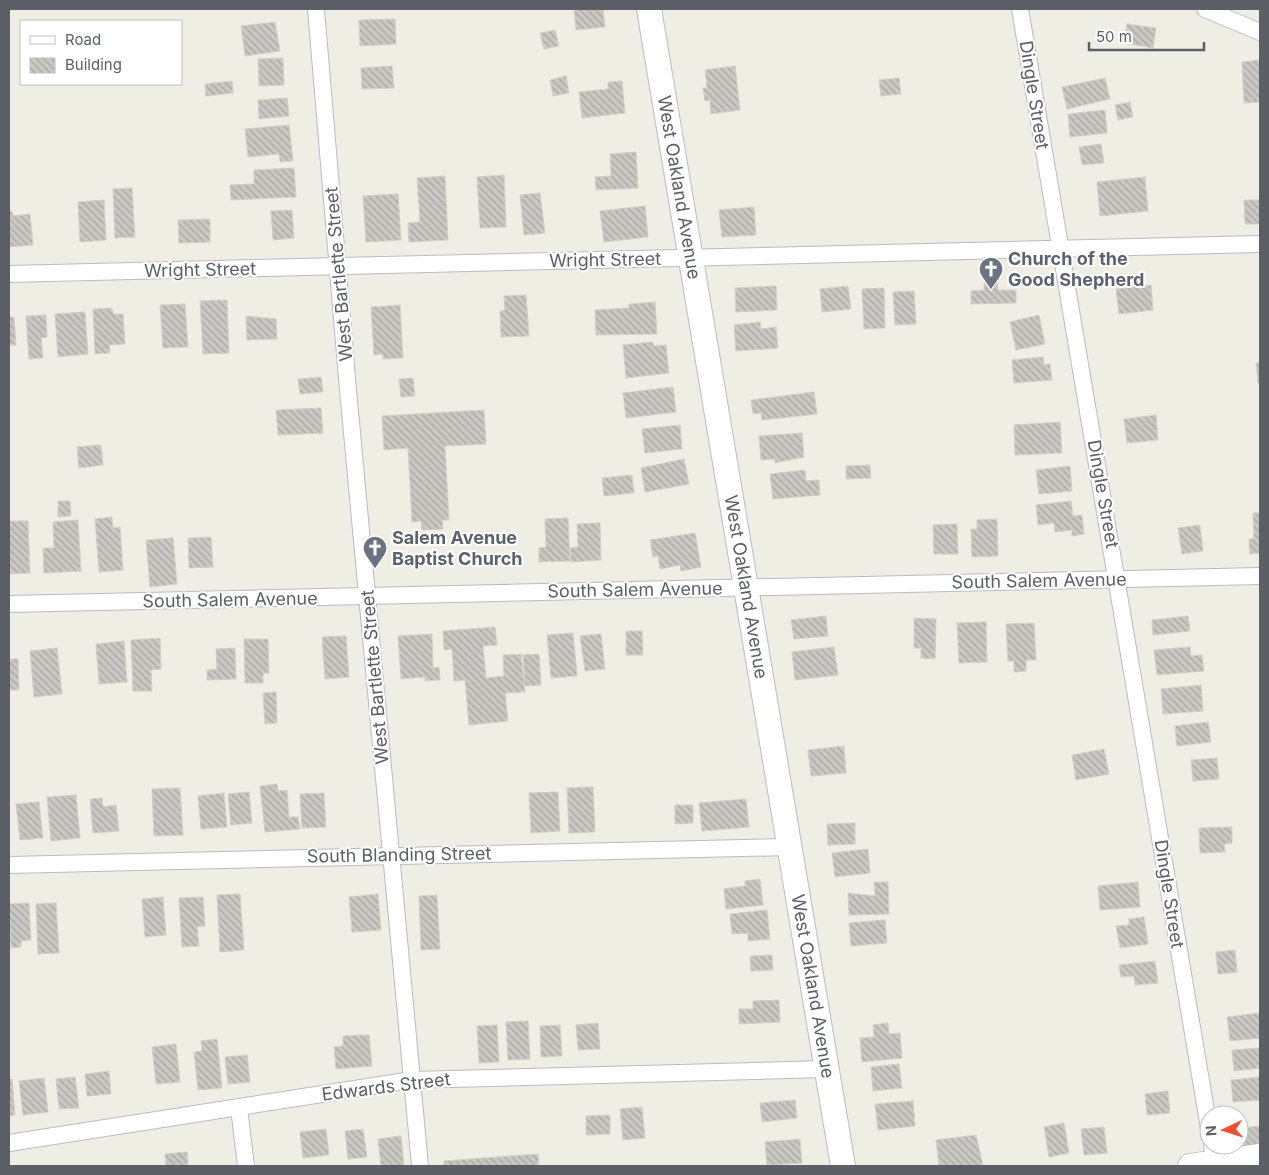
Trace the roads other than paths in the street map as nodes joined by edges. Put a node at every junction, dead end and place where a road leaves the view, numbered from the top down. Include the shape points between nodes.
1 (316, 9) edge
2 (649, 9) edge
3 (1020, 9) edge
4 (1205, 9) edge
5 (1260, 32) edge
6 (1260, 244) edge
7 (1061, 249) junction
8 (689, 258) junction
9 (338, 266) junction
10 (9, 274) edge
11 (1260, 576) edge
12 (1117, 579) junction
13 (746, 588) junction
14 (368, 597) junction
15 (9, 604) edge
16 (789, 846) junction
17 (392, 856) junction
18 (9, 865) edge
19 (826, 1069) junction
20 (412, 1080) junction
21 (1205, 1105) edge
22 (239, 1108) junction
23 (9, 1143) edge
24 (1212, 1155) edge
25 (1237, 1155) edge
26 (1260, 1156) edge
27 (246, 1166) edge
28 (420, 1166) edge
29 (843, 1166) edge
30 (1190, 1166) edge

1 - 9 street, West Bartlette Street
2 - 8 street, West Oakland Avenue
3 - 7 street, Dingle Street
4 - 5 street
6 - 7 street, Wright Street
7 - 8 street, Wright Street
7 - 12 street, Dingle Street
8 - 9 street, Wright Street
8 - 13 street, West Oakland Avenue
9 - 10 street, Wright Street
9 - 14 street, West Bartlette Street
11 - 12 street, South Salem Avenue
12 - 13 street, South Salem Avenue
12 - 21 street, Dingle Street
13 - 14 street, South Salem Avenue
13 - 16 street, West Oakland Avenue
14 - 15 street, South Salem Avenue
14 - 17 street, West Bartlette Street
16 - 17 street, South Blanding Street
16 - 19 street, West Oakland Avenue
17 - 18 street, South Blanding Street
17 - 20 street, West Bartlette Street
19 - 20 street, Edwards Street
19 - 29 street, West Oakland Avenue
20 - 22 street, Edwards Street
20 - 28 street, West Bartlette Street
22 - 23 street, Edwards Street
22 - 27 street
24 - 30 street
25 - 26 street

